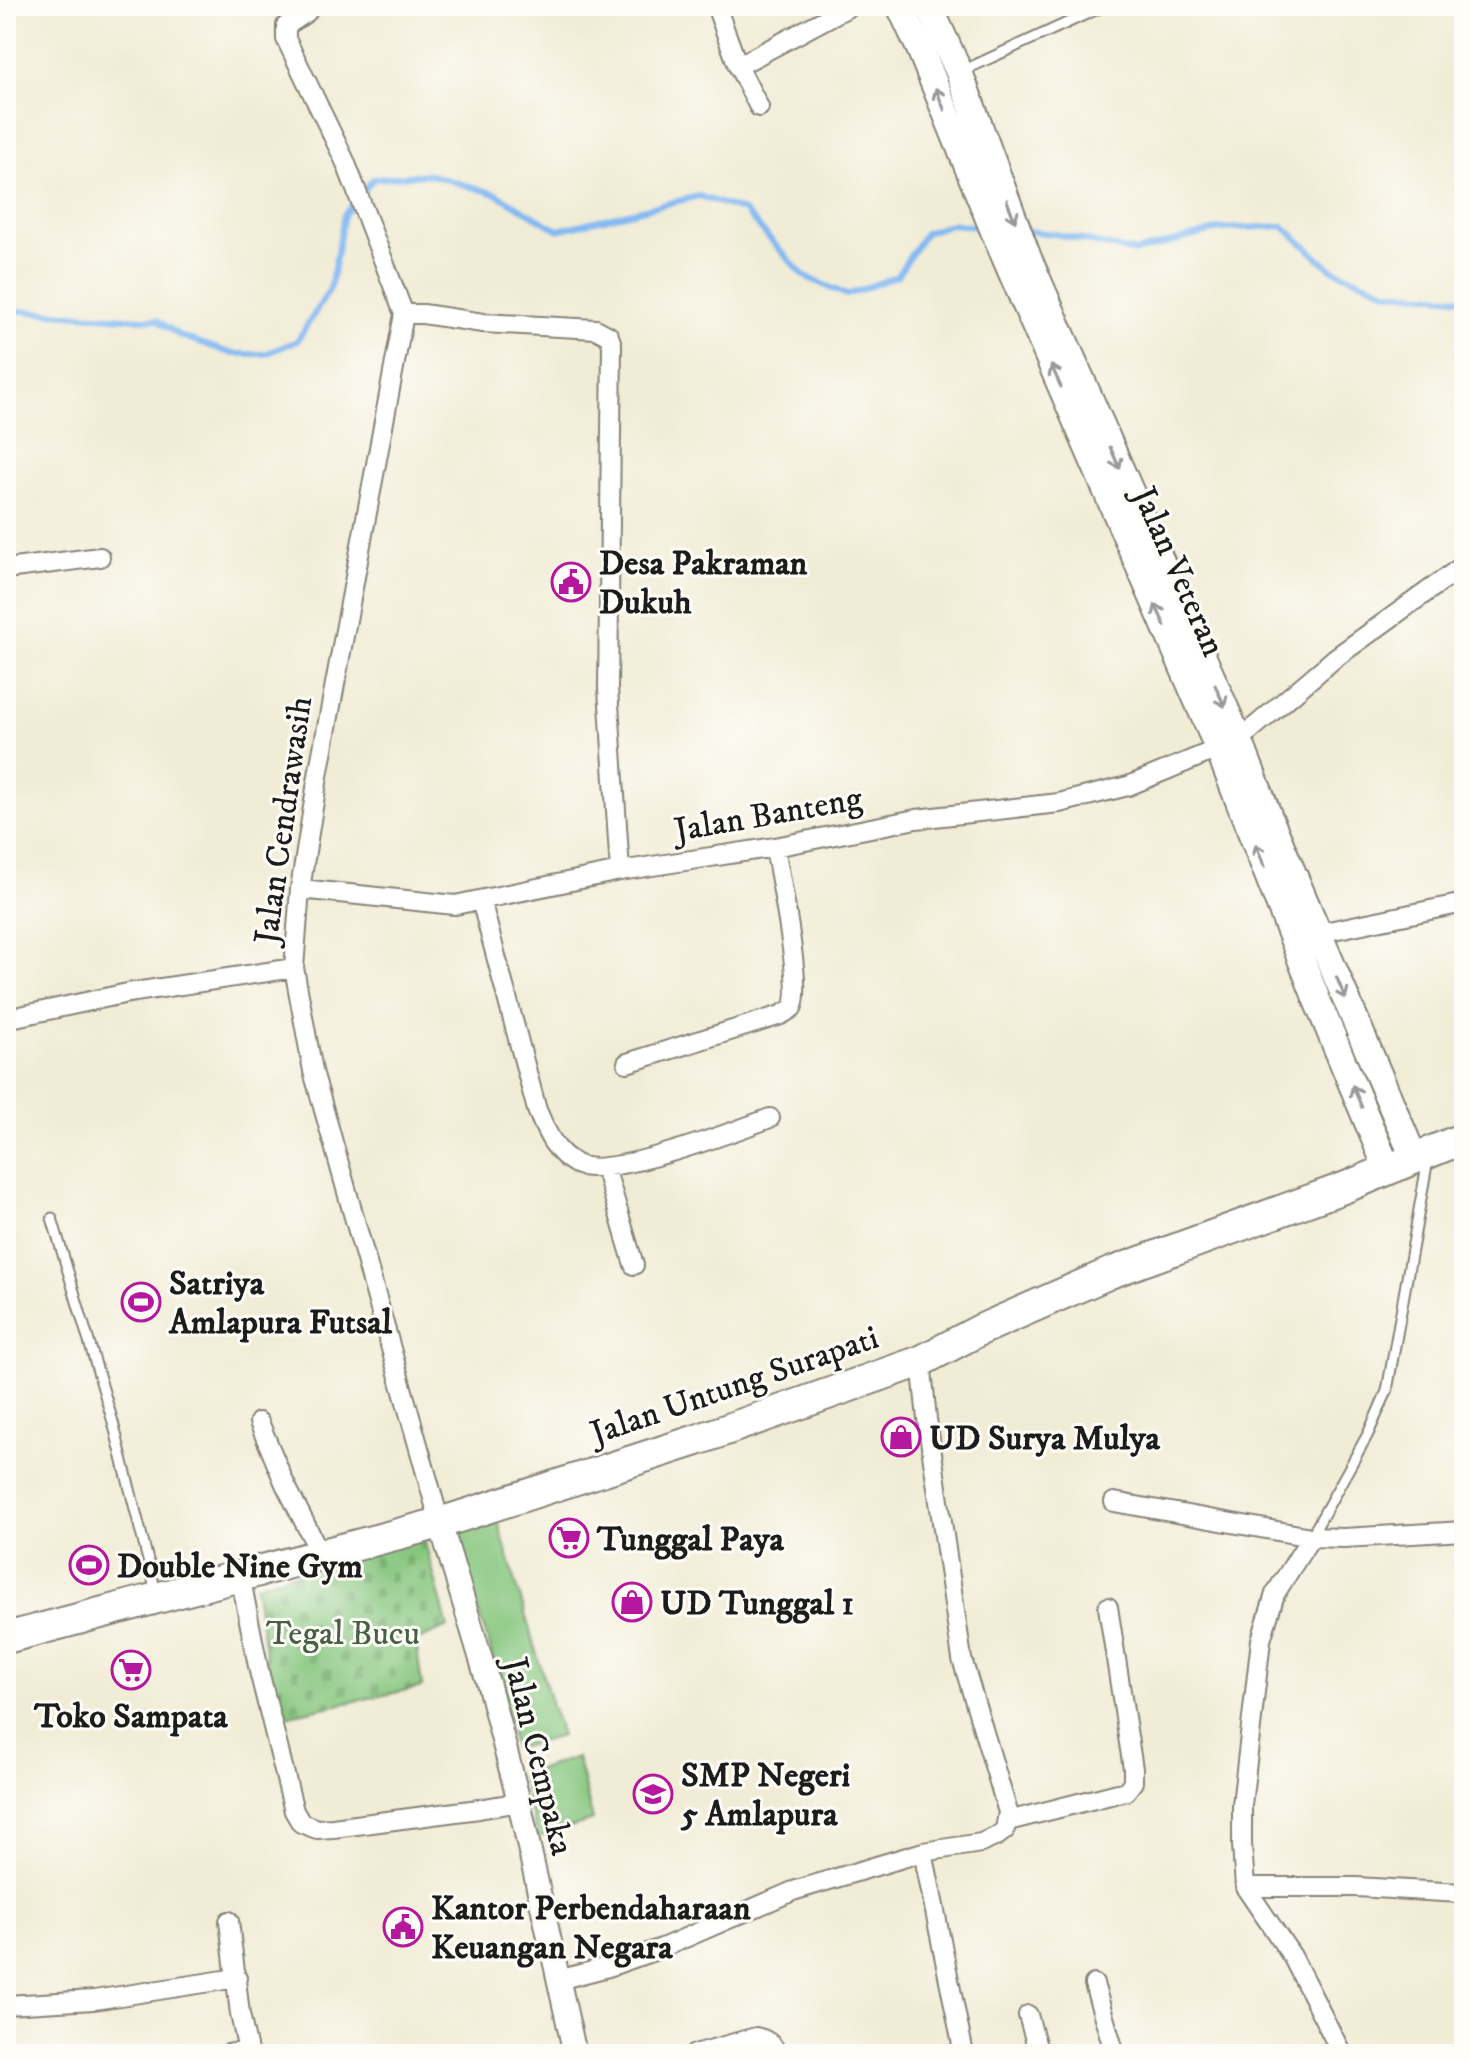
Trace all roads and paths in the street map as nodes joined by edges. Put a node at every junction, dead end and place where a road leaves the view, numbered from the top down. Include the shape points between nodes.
1 (309, 6) edge
2 (716, 6) edge
3 (850, 6) edge
4 (900, 6) edge
5 (929, 6) edge
6 (1104, 6) edge
7 (932, 46) junction
8 (738, 66) junction
9 (959, 72) junction
10 (759, 107) dead end
11 (981, 167) junction
12 (408, 314) junction
13 (100, 557) dead end
14 (1464, 565) edge
15 (6, 569) edge
16 (1229, 745) junction
17 (775, 847) junction
18 (620, 871) junction
19 (300, 889) junction
20 (481, 900) junction
21 (1464, 903) edge
22 (1319, 933) junction
23 (294, 968) junction
24 (6, 1019) edge
25 (627, 1063) dead end
26 (770, 1118) dead end
27 (1464, 1138) edge
28 (1410, 1159) junction
29 (605, 1167) junction
30 (52, 1218) dead end
31 (634, 1265) dead end
32 (921, 1361) junction
33 (259, 1422) dead end
34 (1114, 1502) dead end
35 (440, 1523) junction
36 (1464, 1531) edge
37 (1311, 1537) junction
38 (321, 1555) junction
39 (240, 1575) junction
40 (158, 1599) junction
41 (1108, 1607) dead end
42 (6, 1638) edge
43 (519, 1802) junction
44 (1008, 1821) junction
45 (923, 1852) junction
46 (1245, 1887) junction
47 (1461, 1893) dead end
48 (229, 1921) dead end
49 (237, 1978) junction
50 (558, 1980) junction
51 (1094, 1984) dead end
52 (6, 2005) edge
53 (1028, 2015) dead end
54 (228, 2054) edge
55 (575, 2054) edge
56 (695, 2054) edge
57 (778, 2054) edge
58 (964, 2054) edge
59 (1039, 2054) edge
60 (1115, 2054) edge
61 (1342, 2054) edge

1 - 12 street via 286,26 286,39 345,161
2 - 8 street
3 - 8 street
4 - 7 main road, Jalan Veteran
5 - 7 main road, Jalan Veteran
6 - 9 lane
7 - 9 main road, Jalan Veteran
11 -> 7 main road, Jalan Veteran
8 - 10 street
9 - 11 main road, Jalan Veteran
11 -> 16 main road, Jalan Veteran via 1028,258
16 -> 11 main road, Jalan Veteran via 996,236
12 - 18 street via 596,329 609,336 608,689
12 - 19 street, Jalan Cendrawasih via 338,660
13 - 15 street
14 - 16 street, Jalan Banteng via 1335,658
16 - 17 street, Jalan Banteng via 1128,786 1059,803 916,819
16 - 22 main road, Jalan Veteran
28 -> 16 main road, Jalan Veteran via 1319,1005
17 - 18 street, Jalan Banteng
17 - 25 street via 794,968 792,1009
18 - 20 street, Jalan Banteng
19 - 20 street, Jalan Banteng via 455,905
19 - 23 street, Jalan Cendrawasih
20 - 29 street via 548,1137 577,1165
21 - 22 street
22 -> 28 main road, Jalan Veteran
23 - 24 street via 128,993
23 - 35 street, Jalan Cendrawasih via 313,1071
26 - 29 street
27 - 28 highway, Jalan Untung Surapati
28 - 32 highway, Jalan Untung Surapati via 1110,1273
28 - 37 lane via 1387,1391
29 - 31 street
30 - 40 lane via 113,1422
32 - 35 highway, Jalan Untung Surapati
32 - 44 street via 962,1659
33 - 38 street
34 - 37 street
35 - 38 highway, Jalan Untung Surapati
35 - 43 street, Jalan Cempaka
36 - 37 street
37 - 46 street via 1275,1594 1261,1640 1242,1805
38 - 39 highway, Jalan Untung Surapati
39 - 40 highway, Jalan Untung Surapati
39 - 43 street via 259,1671 301,1823 333,1828
40 - 42 highway, Jalan Untung Surapati
41 - 44 street via 1133,1782 1126,1791
43 - 50 street, Jalan Cempaka
44 - 45 street via 1005,1830 981,1843
45 - 50 street via 793,1891 662,1948
45 - 58 street
46 - 47 street
46 - 61 street via 1292,1956
48 - 49 street
49 - 52 street via 94,2000
49 - 54 street via 248,2051
50 - 55 street, Jalan Cempaka
51 - 60 street
53 - 59 street
56 - 57 street via 756,2037

